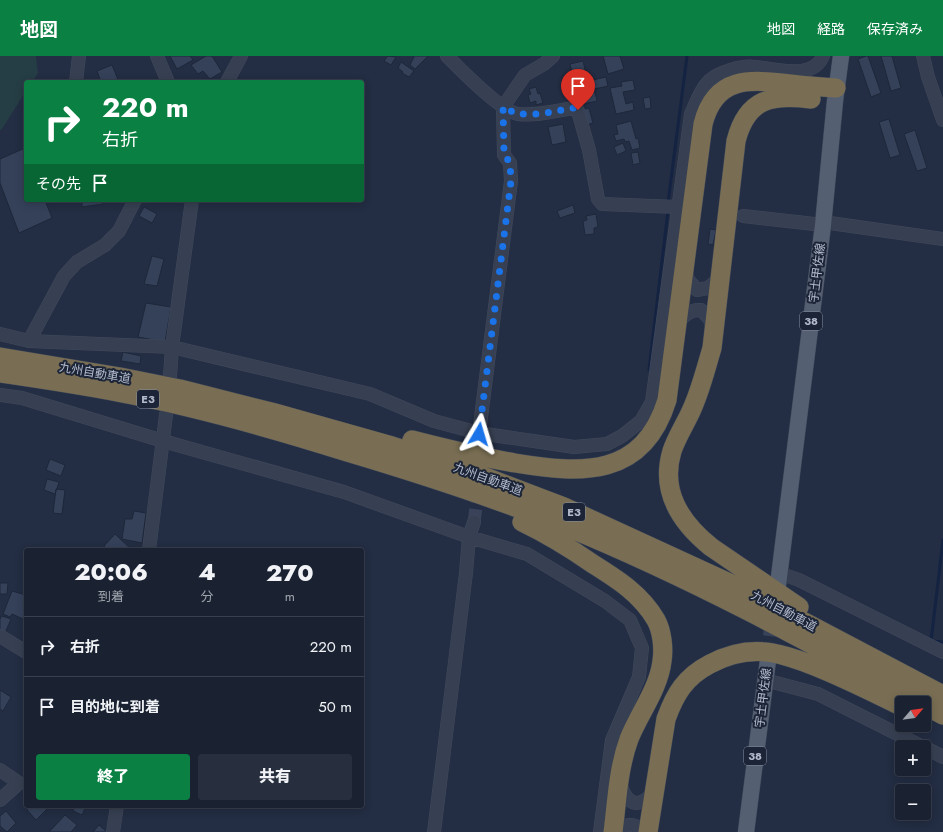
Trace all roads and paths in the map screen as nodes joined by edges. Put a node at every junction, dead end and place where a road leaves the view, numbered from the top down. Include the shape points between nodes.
1 (79, 56) edge
2 (157, 56) edge
3 (241, 56) edge
4 (447, 56) edge
5 (553, 56) edge
6 (823, 56) edge
7 (841, 56) edge
8 (923, 56) edge
9 (76, 80) edge
10 (167, 80) edge
11 (227, 80) edge
12 (836, 95) junction
13 (503, 107) junction
14 (943, 120) edge
15 (134, 202) edge
16 (192, 202) edge
17 (678, 207) junction
18 (743, 216) dead end
19 (823, 223) junction
20 (943, 239) edge
21 (684, 271) junction
22 (719, 279) junction
23 (677, 324) junction
24 (714, 329) junction
25 (0, 334) edge
26 (29, 341) junction
27 (172, 347) junction
28 (0, 357) edge
29 (0, 373) edge
30 (176, 382) junction
31 (0, 395) edge
32 (166, 415) dead end
33 (479, 434) junction
34 (295, 436) junction
35 (163, 441) junction
36 (485, 446) dead end
37 (474, 522) tunnel mouth
38 (469, 537) junction
39 (149, 548) edge
40 (778, 579) joint
41 (0, 636) edge
42 (24, 651) edge
43 (943, 652) edge
44 (768, 660) tunnel mouth
45 (765, 680) junction
46 (943, 688) edge
47 (943, 695) edge
48 (908, 696) edge
49 (895, 703) edge
50 (931, 709) edge
51 (943, 715) edge
52 (931, 720) edge
53 (943, 726) edge
54 (910, 740) edge
55 (931, 751) edge
56 (943, 757) edge
57 (0, 770) edge
58 (619, 781) junction
59 (654, 792) junction
60 (0, 800) edge
61 (117, 808) edge
62 (113, 832) edge
63 (434, 832) edge
64 (600, 832) edge
65 (613, 832) edge
66 (616, 832) edge
67 (642, 832) edge
68 (648, 832) edge
69 (746, 832) edge

1 - 9 street
2 - 10 street
3 - 11 street
4 - 13 street
5 - 13 street via 525,75
6 - 17 street via 821,61 808,70 794,72 753,66 727,70 709,81 699,94 691,114
7 - 12 main road, 宇土甲佐線 / 38
8 - 14 street
12 - 19 main road, 宇土甲佐線 / 38
12 - 21 highway via 762,80 749,80 728,87 711,102 703,124
12 - 22 highway via 776,98 763,102 745,118 736,141
13 - 17 street via 517,114 541,114 573,108 578,110 598,199 602,204
13 - 33 street via 504,154 510,163 511,181
15 - 26 street via 119,231 106,244 77,262 64,276
16 - 27 street
17 - 33 street via 652,402 641,421 607,444 574,446
18 - 19 street
19 - 20 street
19 - 40 main road, 宇土甲佐線 / 38
21 - 22 street via 697,290 708,288
21 - 23 highway
22 - 24 highway
23 - 24 street via 684,315 701,310 709,318
23 - 30 highway via 667,400 657,427 637,450 608,465 592,469 547,468 474,456
24 - 46 highway via 712,348 703,380 669,463 668,478 677,509 694,532 711,547 792,603
25 - 26 street
26 - 27 street
27 - 30 street
27 - 33 street via 370,394 434,421
28 - 30 highway, 九州自動車道 / E3 via 120,377
29 - 34 highway, 九州自動車道 / E3 via 124,393
30 - 47 highway, 九州自動車道 / E3 via 392,446 472,472 564,507 738,587
31 - 35 street via 22,398
32 - 35 street
33 - 36 street
34 - 48 highway, 九州自動車道 / E3 via 470,491 567,527 743,609
34 - 58 highway via 517,519 564,544 638,596 657,621 663,649 662,662 654,687 629,741
35 - 38 street via 344,492
35 - 39 street
37 - 38 street
38 - 63 street
38 - 64 street via 527,554 605,600 630,620 642,648 639,677 612,740
40 - 43 street via 799,580
41 - 42 street
44 - 45 main road, 宇土甲佐線 / 38
45 - 54 street via 818,694
45 - 69 main road, 宇土甲佐線 / 38
49 - 59 highway via 830,672 782,654 749,652 718,659 690,677 672,703 666,719
50 - 51 highway
52 - 53 highway
55 - 56 street
57 - 60 street via 19,784
58 - 59 street via 623,794 632,803 639,804
58 - 65 highway
59 - 68 highway
61 - 62 street
66 - 67 street via 630,824

